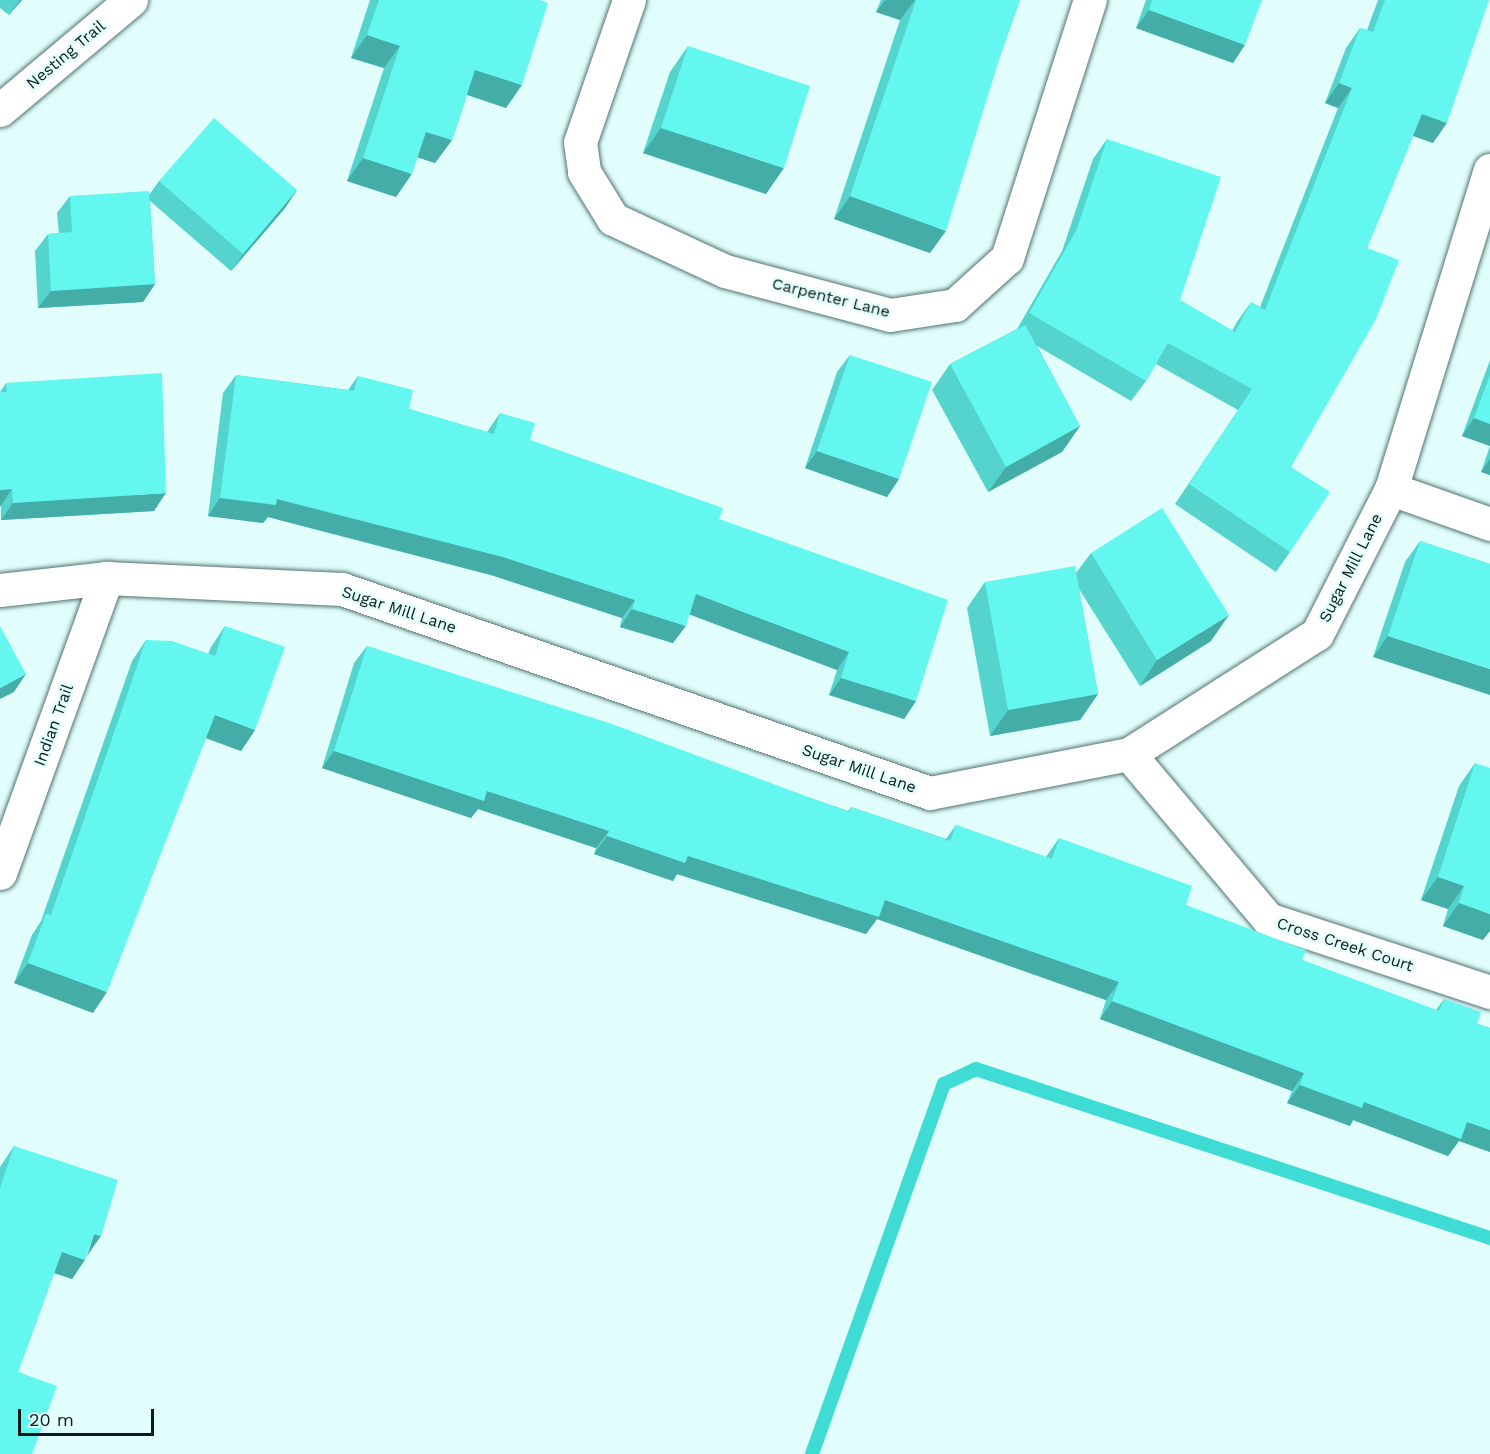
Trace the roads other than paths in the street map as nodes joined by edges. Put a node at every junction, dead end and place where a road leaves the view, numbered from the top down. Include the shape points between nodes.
1 (131, 0) edge
2 (628, 0) edge
3 (1090, 0) edge
4 (0, 110) edge
5 (1490, 170) edge
6 (1391, 489) junction
7 (1490, 524) edge
8 (107, 578) junction
9 (0, 590) edge
10 (1129, 754) junction
11 (0, 873) edge
12 (1490, 992) edge

1 - 4 street, Nesting Trail
2 - 3 street, Carpenter Lane via 580,142 584,172 613,219 724,271 890,315 955,305 1007,258
5 - 6 street, Sugar Mill Lane
6 - 7 street
6 - 10 street, Sugar Mill Lane via 1317,634
8 - 9 street, Sugar Mill Lane
8 - 10 street, Sugar Mill Lane via 342,589 930,793
8 - 11 street, Indian Trail
10 - 12 street, Cross Creek Court via 1268,920

